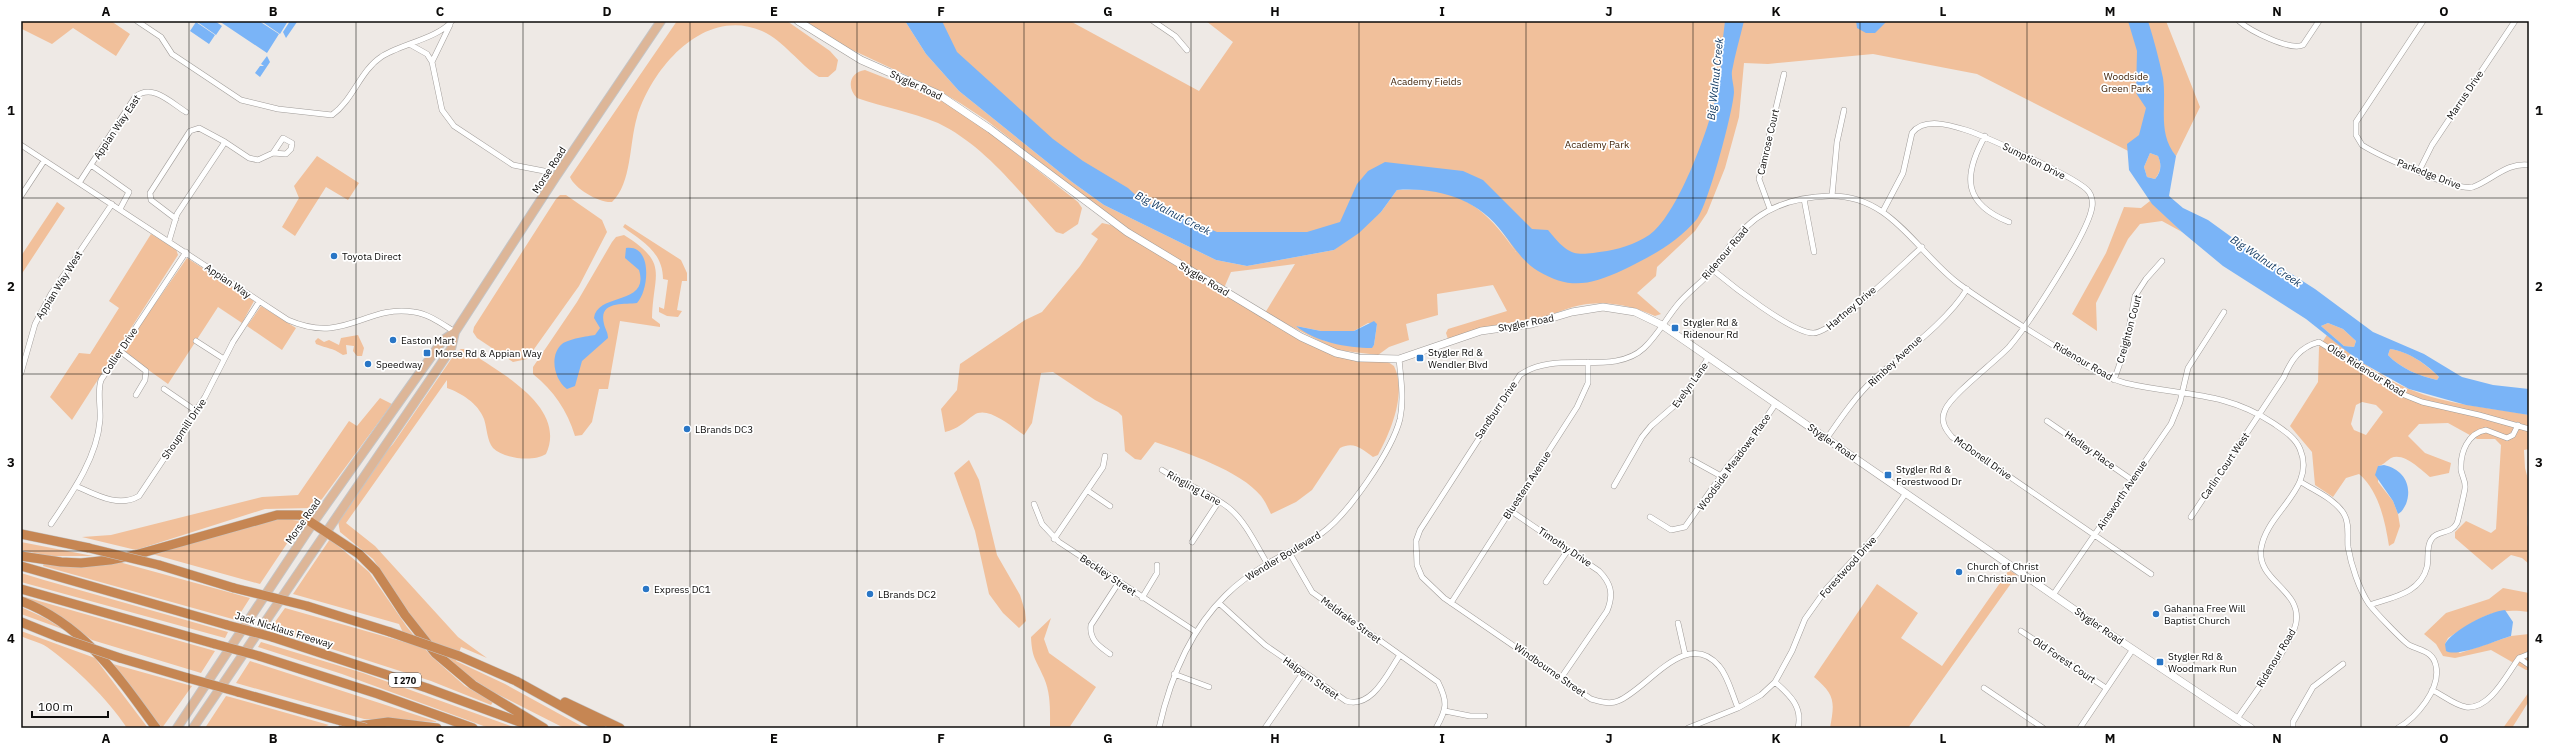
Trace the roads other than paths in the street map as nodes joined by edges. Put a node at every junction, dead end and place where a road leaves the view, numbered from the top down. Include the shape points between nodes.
1 (137, 21) edge
2 (661, 21) edge
3 (798, 21) edge
4 (1153, 21) edge
5 (2239, 21) edge
6 (2320, 21) edge
7 (2423, 21) edge
8 (2515, 21) edge
9 (451, 22) edge
10 (411, 45) junction
11 (1187, 50) dead end
12 (432, 62) junction
13 (1784, 74) dead end
14 (1844, 110) dead end
15 (186, 112) dead end
16 (1985, 136) junction
17 (225, 142) junction
18 (21, 145) edge
19 (273, 152) dead end
20 (44, 160) junction
21 (2529, 165) edge
22 (91, 166) junction
23 (2419, 171) junction
24 (555, 178) junction
25 (79, 183) junction
26 (21, 196) edge
27 (1832, 196) junction
28 (1804, 199) junction
29 (112, 204) junction
30 (120, 209) junction
31 (1770, 210) junction
32 (1884, 211) junction
33 (176, 218) junction
34 (2009, 222) dead end
35 (169, 241) junction
36 (1922, 247) junction
37 (186, 252) junction
38 (1814, 252) dead end
39 (2162, 261) dead end
40 (1713, 270) junction
41 (1967, 289) junction
42 (259, 302) junction
43 (2224, 312) dead end
44 (1662, 325) junction
45 (2024, 326) junction
46 (455, 332) junction
47 (196, 341) dead end
48 (120, 351) junction
49 (2298, 353) joint
50 (1708, 358) junction
51 (224, 359) junction
52 (1399, 359) junction
53 (1588, 362) junction
54 (21, 373) edge
55 (2114, 380) junction
56 (164, 389) dead end
57 (2181, 392) junction
58 (136, 395) dead end
59 (1776, 404) junction
60 (196, 411) junction
61 (2259, 414) junction
62 (2047, 421) dead end
63 (2518, 425) junction
64 (2529, 429) edge
65 (1827, 438) junction
66 (1105, 456) dead end
67 (1692, 460) dead end
68 (1162, 470) dead end
69 (1721, 476) junction
70 (2132, 480) junction
71 (2301, 482) junction
72 (76, 486) junction
73 (1614, 486) dead end
74 (1088, 491) junction
75 (1906, 493) junction
76 (1219, 501) junction
77 (1034, 504) dead end
78 (1110, 506) dead end
79 (1511, 510) junction
80 (1650, 517) dead end
81 (2191, 517) dead end
82 (313, 523) junction
83 (51, 524) dead end
84 (326, 531) junction
85 (21, 534) edge
86 (2095, 535) junction
87 (1054, 539) junction
88 (1192, 542) dead end
89 (1568, 550) junction
90 (1289, 552) junction
91 (21, 556) edge
92 (1267, 563) junction
93 (1157, 565) dead end
94 (1417, 565) joint
95 (21, 566) edge
96 (2151, 574) dead end
97 (1119, 582) junction
98 (1546, 582) dead end
99 (21, 589) edge
100 (2053, 595) junction
101 (1142, 598) junction
102 (21, 601) edge
103 (1451, 602) junction
104 (1219, 603) junction
105 (2370, 605) junction
106 (21, 622) edge
107 (1678, 623) dead end
108 (2022, 631) dead end
109 (1196, 632) junction
110 (2133, 649) junction
111 (1110, 654) dead end
112 (1686, 654) junction
113 (2529, 654) edge
114 (1400, 655) junction
115 (2519, 658) junction
116 (2343, 664) dead end
117 (2529, 665) edge
118 (1303, 673) junction
119 (1174, 674) junction
120 (1561, 678) junction
121 (516, 681) junction
122 (1775, 682) junction
123 (1209, 687) dead end
124 (1984, 688) dead end
125 (2106, 688) junction
126 (2432, 690) junction
127 (1738, 708) junction
128 (1445, 711) junction
129 (1485, 716) dead end
130 (2237, 719) junction
131 (156, 728) edge
132 (177, 728) edge
133 (193, 728) edge
134 (344, 728) edge
135 (366, 728) edge
136 (437, 728) edge
137 (472, 728) edge
138 (536, 728) edge
139 (544, 728) edge
140 (601, 728) edge
141 (620, 728) edge
142 (1159, 728) edge
143 (1265, 728) edge
144 (1436, 728) edge
145 (1688, 728) edge
146 (1798, 728) edge
147 (2043, 728) edge
148 (2080, 728) edge
149 (2251, 728) edge
150 (2293, 728) edge
151 (2398, 728) edge

1 - 10 street via 161,37 172,54 241,100 278,109 332,115 370,65 383,55
2 - 24 main road, Morse Road
3 - 52 main road, Stygler Road via 861,60 938,94 990,129 1111,221 1301,337 1341,354
4 - 11 street via 1175,36
5 - 6 street via 2256,32 2292,48 2303,45
7 - 23 street, Parkedge Drive via 2356,122 2356,135 2362,145
8 - 23 street, Marrus Drive via 2432,145
9 - 10 street
9 - 12 street
10 - 12 street via 427,54
12 - 24 street via 442,110 454,126 513,165 544,172
13 - 31 street, Camrose Court via 1759,179
14 - 27 street via 1837,142
15 - 22 street, Appian Way East via 151,90 142,91 135,97
16 - 32 street, Sumption Drive via 1937,124 1915,129 1908,143 1903,172
16 - 34 street via 1974,162 1970,185 1973,195 1992,215
16 - 45 street, Sumption Drive via 2075,182 2085,188 2092,198 2093,205 2083,232
17 - 19 street via 254,159 262,159
17 - 33 street
17 - 33 street via 199,128 190,131 150,196 155,204
18 - 20 street, Appian Way
20 - 25 street, Appian Way
20 - 26 street
21 - 23 street, Parkedge Drive via 2506,168 2472,187 2464,188
22 - 25 street, Appian Way East
22 - 30 street, Appian Way East via 129,192
24 - 46 main road, Morse Road
25 - 29 street, Appian Way
27 - 28 street, Ridenour Road
27 - 32 street, Ridenour Road via 1865,202
28 - 31 street, Ridenour Road via 1786,202
28 - 38 street
29 - 30 street, Appian Way
29 - 54 street, Appian Way West via 51,294 35,324
30 - 35 street, Appian Way
31 - 40 street, Ridenour Road via 1751,222
32 - 36 street, Ridenour Road
33 - 35 street
35 - 37 street, Appian Way
36 - 40 street, Hartney Drive via 1842,318 1824,331 1813,334 1788,323
36 - 41 street, Ridenour Road via 1936,263
37 - 42 street, Appian Way
37 - 48 street, Collier Drive
39 - 55 street, Creighton Court via 2135,296 2126,343
40 - 44 street, Ridenour Road via 1680,301
41 - 45 street, Ridenour Road
41 - 65 street, Rimbey Avenue via 1951,311 1871,382 1849,406
42 - 46 street, Appian Way via 288,320 314,328 341,328 388,313 412,312 428,316
42 - 51 street, Shoupmill Drive
43 - 57 street, Ainsworth Avenue via 2188,368
44 - 50 main road, Stygler Road
44 - 52 main road, Stygler Road via 1625,310 1591,308 1532,324 1482,331
44 - 53 street, Sandburr Drive via 1644,348 1634,355 1622,359
45 - 55 street, Ridenour Road
45 - 86 street, McDonell Drive via 2002,354 1945,409 1942,420 1945,430
46 - 82 main road, Morse Road via 444,340
46 - 84 main road, Morse Road via 451,349
47 - 51 street
48 - 58 street via 146,372 145,380
48 - 72 street, Collier Drive via 101,380 100,420 87,464
49 - 61 street, Carlin Court West
49 - 63 street, Olde Ridenour Road via 2314,343 2324,343 2402,394 2422,402
50 - 59 main road, Stygler Road
50 - 73 street, Evelyn Lane via 1682,399 1642,437
51 - 60 street, Shoupmill Drive
52 - 90 street, Wendler Boulevard via 1402,392 1400,419 1383,456 1347,510 1322,533
53 - 79 street, Bluestem Avenue via 1588,383 1577,407
53 - 94 street, Sandburr Drive via 1549,363 1528,369 1513,382 1420,530 1416,541
55 - 57 street, Ridenour Road
56 - 60 street
57 - 61 street, Ridenour Road via 2220,398
57 - 70 street, Ainsworth Avenue via 2171,424
59 - 65 main road, Stygler Road
59 - 69 street, Woodside Meadows Place via 1752,439
60 - 72 street, Shoupmill Drive via 139,496 130,502 118,502
61 - 71 street, Ridenour Road via 2287,433 2299,446 2304,464
61 - 81 street, Carlin Court West
62 - 70 street, Hedley Place
63 - 64 street, Olde Ridenour Road
63 - 105 street via 2513,435 2507,438 2486,430 2472,436 2462,454 2462,471 2466,486 2458,522 2452,530 2430,540 2427,567 2420,582 2408,593
65 - 75 main road, Stygler Road
66 - 74 street via 1103,467
67 - 69 street
68 - 76 street, Ringling Lane
69 - 80 street, Woodside Meadows Place via 1686,527 1671,530
70 - 86 street, Ainsworth Avenue
71 - 105 street via 2331,501 2344,515 2356,574
71 - 130 street, Ridenour Road via 2266,534 2261,554 2272,580 2288,593 2293,601 2296,611 2294,630
72 - 83 street, Collier Drive
74 - 78 street
74 - 87 street
75 - 100 main road, Stygler Road
75 - 122 street, Forestwood Drive via 1877,534 1827,588 1805,620
76 - 88 street
76 - 92 street, Ringling Lane via 1238,517
77 - 87 street, Beckley Street via 1042,524
79 - 89 street, Timothy Drive
79 - 103 street, Bluestem Avenue
82 - 84 highway
82 - 91 highway via 300,515 277,515 135,555 103,561 61,562
82 - 132 main road, Morse Road
84 - 133 main road, Morse Road
84 - 139 highway via 368,562 435,653 453,670
85 - 121 highway, bridge via 159,565 234,588 307,606 459,656
86 - 96 street
86 - 100 street, Ainsworth Avenue
87 - 97 street, Beckley Street
89 - 98 street
89 - 120 street, Timothy Drive via 1607,579 1611,601 1607,611
90 - 92 street, Wendler Boulevard
90 - 114 street, Meldrake Street via 1312,592
92 - 104 street, Wendler Boulevard via 1242,581
93 - 101 street via 1157,573
94 - 103 street, Windbourne Street via 1422,577
95 - 138 highway, Jack Nicklaus Freeway / I 270, bridge via 272,637 428,688
97 - 101 street, Beckley Street
97 - 111 street via 1091,625 1090,631 1096,643
99 - 137 highway, I 270, bridge via 258,656 378,694
100 - 110 main road, Stygler Road
101 - 109 street, Beckley Street
102 - 131 highway via 61,621 80,634 105,661
103 - 120 street, Windbourne Street
104 - 109 street, Wendler Boulevard
104 - 118 street, Halpern Street via 1265,645
105 - 126 street via 2409,644 2429,653 2436,668
106 - 135 highway, bridge via 120,658
107 - 112 street
108 - 125 street, Old Forest Court
109 - 119 street, Wendler Boulevard
110 - 125 street
110 - 130 main road, Stygler Road
112 - 120 street, Windbourne Street via 1668,663 1616,702 1604,703 1591,699
112 - 127 street via 1710,658 1719,666
113 - 115 street
114 - 118 street, Halpern Street via 1372,695 1360,703 1346,702
114 - 128 street, Meldrake Street via 1438,682 1444,695
115 - 117 street
115 - 126 street via 2488,699 2478,705 2466,707
116 - 150 street via 2313,687 2293,722
118 - 143 street
119 - 123 street
119 - 142 street, Wendler Boulevard
121 - 140 highway
121 - 141 highway
122 - 127 street, Forestwood Drive via 1761,695
122 - 146 street via 1789,694 1797,706
124 - 147 street
125 - 148 street
126 - 151 street via 2415,713
127 - 145 street, Forestwood Drive
128 - 129 street
128 - 144 street
130 - 149 main road, Stygler Road
134 - 136 highway via 388,722

